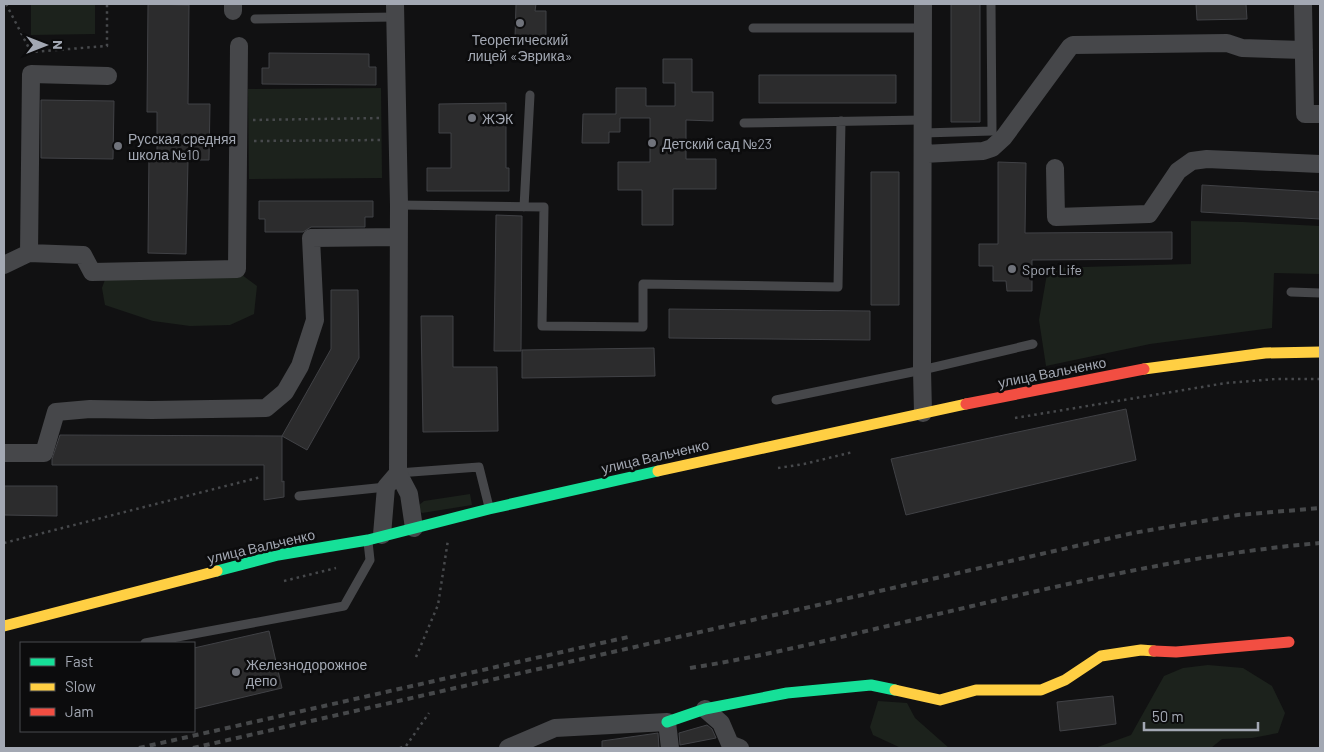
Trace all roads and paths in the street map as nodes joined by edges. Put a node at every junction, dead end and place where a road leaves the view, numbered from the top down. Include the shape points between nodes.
1 (6, 4) edge
2 (107, 4) edge
3 (923, 4) edge
4 (991, 4) edge
5 (1303, 4) edge
6 (396, 11) edge
7 (255, 19) dead end
8 (753, 28) dead end
9 (923, 28) junction
10 (239, 46) dead end
11 (1304, 50) junction
12 (108, 76) dead end
13 (530, 95) dead end
14 (1320, 114) edge
15 (397, 118) junction
16 (248, 120) dead end
17 (841, 122) junction
18 (744, 123) dead end
19 (922, 126) junction
20 (397, 140) junction
21 (248, 141) dead end
22 (923, 154) junction
23 (1320, 164) edge
24 (1055, 168) dead end
25 (399, 205) junction
26 (524, 207) junction
27 (398, 237) junction
28 (29, 252) junction
29 (4, 265) edge
30 (1291, 292) dead end
31 (1320, 293) edge
32 (1033, 344) dead end
33 (1320, 352) edge
34 (922, 370) junction
35 (1320, 378) edge
36 (776, 400) dead end
37 (923, 413) junction
38 (1009, 418) dead end
39 (862, 449) dead end
40 (4, 453) edge
41 (776, 468) dead end
42 (398, 473) junction
43 (261, 477) dead end
44 (386, 487) junction
45 (299, 496) dead end
46 (490, 509) junction
47 (414, 528) junction
48 (375, 537) junction
49 (448, 540) dead end
50 (4, 543) edge
51 (342, 567) dead end
52 (284, 581) dead end
53 (4, 626) edge
54 (154, 642) edge
55 (1289, 642) dead end
56 (416, 657) dead end
57 (704, 709) junction
58 (429, 712) dead end
59 (667, 722) junction
60 (400, 748) edge
61 (508, 748) edge
62 (670, 748) edge
63 (740, 748) edge

1 - 2 path via 31,52 107,46
3 - 9 street
4 - 19 lane via 992,131
5 - 11 street
6 - 7 lane
6 - 15 street
8 - 9 lane
9 - 19 street
10 - 28 street via 237,269 92,272 83,254
11 - 14 street via 1304,114
11 - 22 street via 1242,48 1227,43 1073,45 1004,137 992,148 971,153
12 - 28 street via 31,74
13 - 26 lane
15 - 16 path
15 - 20 street
17 - 18 lane
17 - 19 lane
17 - 26 lane via 838,287 643,284 643,327 542,326 544,207
19 - 22 street
20 - 21 path
20 - 25 street
22 - 34 street
23 - 24 street via 1192,161 1178,171 1150,214 1056,217
25 - 26 lane
25 - 27 street
27 - 40 street via 311,238 315,320 300,366 285,392 266,408 90,408 56,412 44,454
27 - 42 street
28 - 29 street
30 - 31 lane
32 - 34 lane
33 - 37 main road, улица Вальченко via 1265,353 1169,365
34 - 36 lane
34 - 37 street
35 - 38 path via 1226,383
37 - 46 main road, улица Вальченко
39 - 41 path
42 - 44 street
42 - 46 lane via 479,467
42 - 47 street via 409,494
43 - 50 path
44 - 45 lane
44 - 48 street
46 - 47 main road, улица Вальченко
47 - 48 main road, улица Вальченко
48 - 53 main road, улица Вальченко via 278,555
48 - 54 lane via 370,560 344,606
49 - 56 path via 438,605
51 - 52 path
55 - 57 main road via 1176,652 1141,650 1101,656 1065,680 1041,690 976,690 940,700 871,685 788,693
57 - 59 main road
57 - 63 street via 721,722 730,744
58 - 60 path via 406,746
59 - 61 street via 555,728
59 - 62 street

